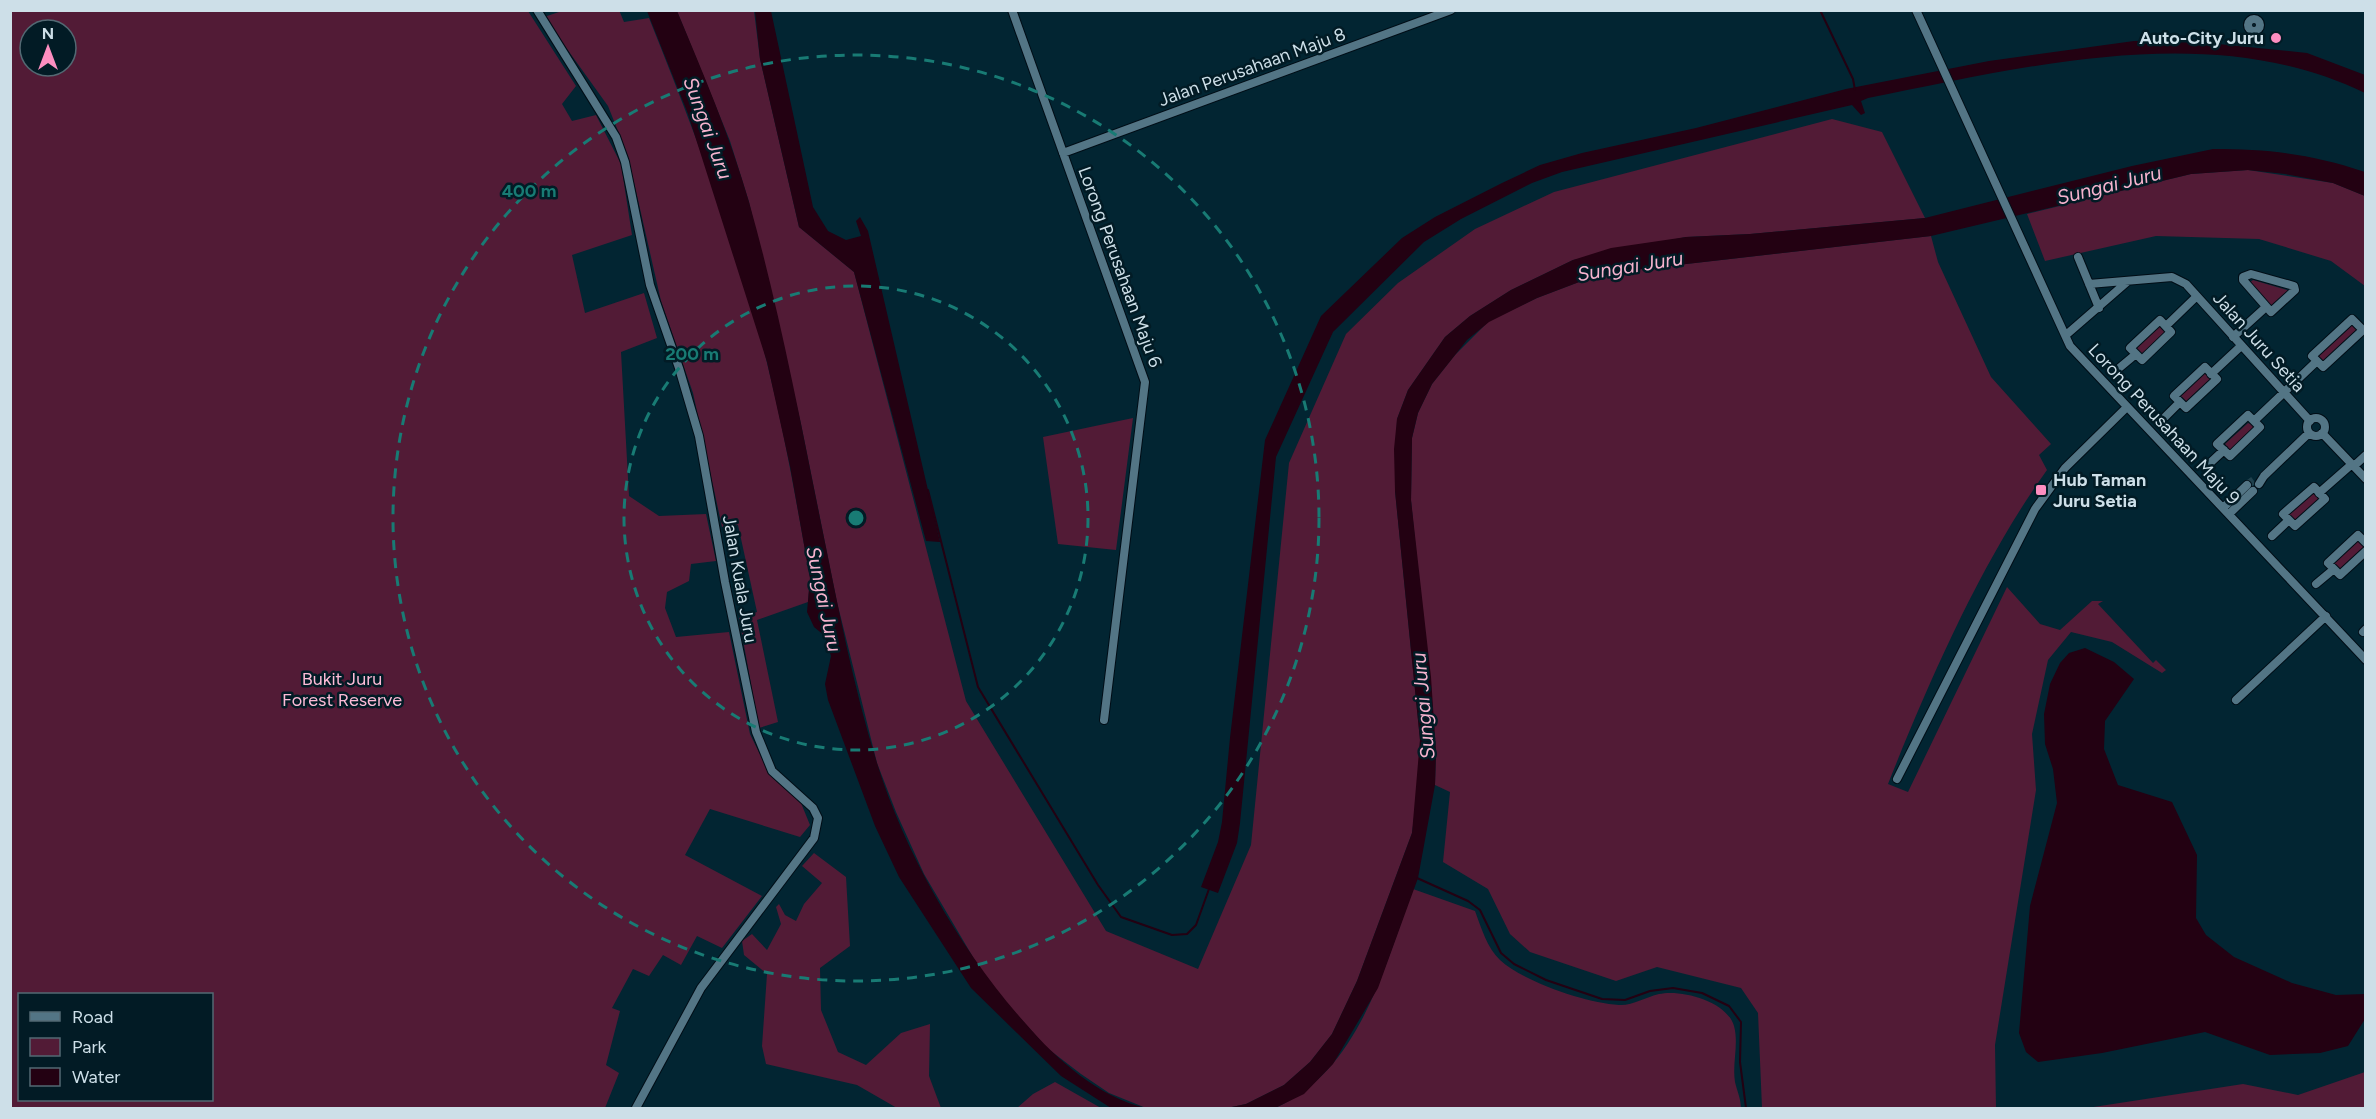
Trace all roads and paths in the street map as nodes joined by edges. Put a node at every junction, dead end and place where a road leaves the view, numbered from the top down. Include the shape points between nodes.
1 (537, 10) edge
2 (1012, 10) edge
3 (1451, 10) edge
4 (1916, 10) edge
5 (2258, 10) edge
6 (2255, 16) edge
7 (1063, 153) junction
8 (2078, 256) dead end
9 (2127, 282) junction
10 (2089, 284) junction
11 (2197, 296) junction
12 (2266, 307) junction
13 (2099, 308) junction
14 (2166, 327) junction
15 (2066, 335) junction
16 (2233, 337) junction
17 (2241, 346) junction
18 (2136, 354) junction
19 (2317, 361) junction
20 (2118, 369) dead end
21 (2211, 374) junction
22 (2283, 392) junction
23 (2180, 402) junction
24 (2127, 407) junction
25 (2165, 417) dead end
26 (2254, 421) junction
27 (2310, 421) junction
28 (2309, 432) junction
29 (2322, 433) junction
30 (2224, 450) junction
31 (2366, 455) edge
32 (2209, 464) dead end
33 (2353, 465) junction
34 (2366, 479) edge
35 (2257, 482) tunnel mouth
36 (2247, 485) tunnel mouth
37 (2253, 491) tunnel mouth
38 (2319, 493) junction
39 (2223, 508) junction
40 (2229, 514) junction
41 (2289, 520) junction
42 (2272, 536) dead end
43 (2365, 542) edge
44 (2366, 551) edge
45 (2334, 569) junction
46 (2316, 584) dead end
47 (2326, 616) junction
48 (2366, 660) edge
49 (2236, 700) dead end
50 (1104, 720) dead end
51 (1897, 779) dead end
52 (636, 1108) edge

1 - 52 street, Jalan Kuala Juru via 619,146 650,285 699,436 756,732 772,771 813,808 818,818 814,838 701,988
2 - 7 street, Lorong Perusahaan Maju 6
3 - 7 street, Jalan Perusahaan Maju 8
4 - 15 street, Lorong Perusahaan Maju 9
5 - 6 street
7 - 50 street, Lorong Perusahaan Maju 6 via 1145,382
8 - 10 street
9 - 10 street
9 - 11 street, Jalan Juru Setia via 2172,277
9 - 13 street
10 - 13 street
11 - 14 street
11 - 16 street, Jalan Juru Setia
12 - 12 street via 2243,280 2243,277 2251,274 2296,288 2271,312
12 - 16 street
13 - 15 street
14 - 18 street via 2171,332 2142,360
14 - 18 street via 2160,320 2130,348
15 - 24 street, Lorong Perusahaan Maju 9 via 2070,346
16 - 17 street, Jalan Juru Setia
17 - 21 street
17 - 22 street, Jalan Juru Setia
18 - 20 street
19 - 19 street via 2312,356 2352,319 2363,330 2323,368
19 - 22 street
21 - 23 street via 2217,379 2186,408
21 - 23 street via 2205,367 2174,396
22 - 26 street
22 - 27 street, Jalan Juru Setia
23 - 25 street
24 - 39 street, Lorong Perusahaan Maju 9
24 - 51 street via 2065,468 2035,509
26 - 30 street via 2260,427 2230,456
26 - 30 street via 2248,415 2217,444
27 - 28 street
27 - 29 street, Jalan Juru Setia via 2322,421
28 - 29 street via 2317,436
28 - 35 street
29 - 33 street, Jalan Juru Setia
30 - 32 street
31 - 33 street
33 - 34 street, Jalan Juru Setia
33 - 38 street
36 - 39 street
37 - 40 street
38 - 41 street via 2325,499 2295,526
38 - 41 street via 2314,487 2283,514
39 - 40 street, Lorong Perusahaan Maju 9
40 - 47 street, Lorong Perusahaan Maju 9
41 - 42 street
43 - 45 street via 2358,535 2328,563
44 - 45 street via 2340,575
45 - 46 street
47 - 48 street, Lorong Perusahaan Maju 9
47 - 49 street

